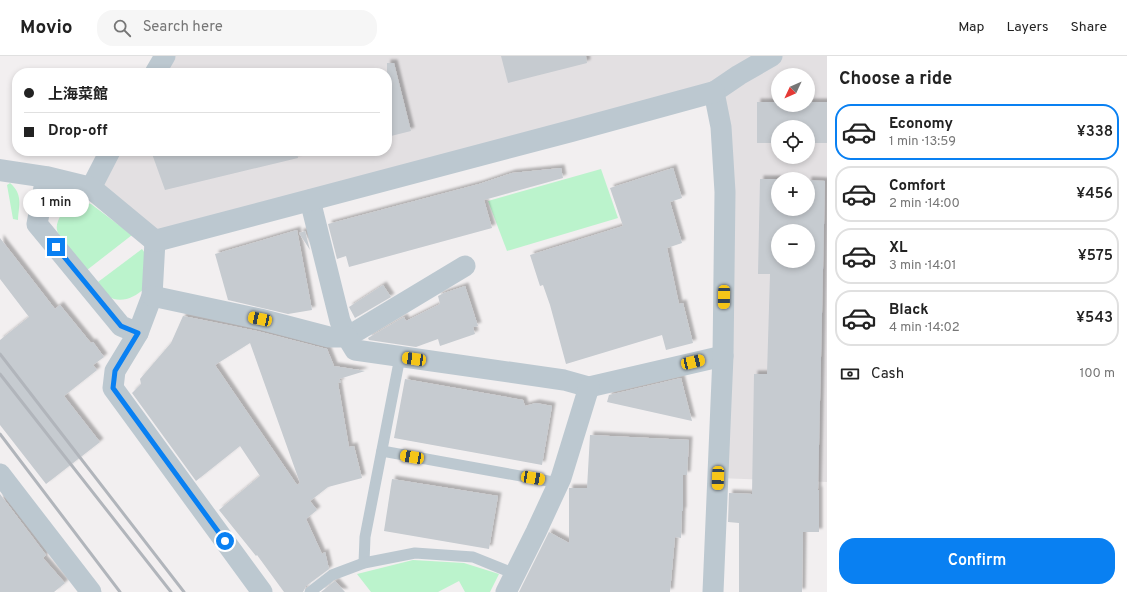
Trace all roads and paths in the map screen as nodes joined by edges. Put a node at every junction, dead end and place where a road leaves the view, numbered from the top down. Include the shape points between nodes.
1 (772, 56) edge
2 (714, 92) junction
3 (107, 156) edge
4 (0, 170) edge
5 (46, 177) junction
6 (91, 188) junction
7 (310, 200) junction
8 (155, 241) junction
9 (465, 266) dead end
10 (152, 296) junction
11 (138, 333) junction
12 (347, 337) junction
13 (723, 356) junction
14 (400, 357) junction
15 (589, 387) junction
16 (382, 451) junction
17 (0, 474) edge
18 (558, 484) junction
19 (364, 562) junction
20 (510, 583) edge
21 (91, 592) edge
22 (262, 592) edge
23 (310, 592) edge
24 (713, 592) edge

1 - 2 street
2 - 7 street
2 - 13 street via 721,127 725,192
3 - 6 street
4 - 5 street
5 - 6 street
5 - 11 street via 37,224 121,326
6 - 8 street
7 - 8 street
7 - 12 street via 340,321
8 - 10 street
9 - 12 street
10 - 11 street
10 - 12 street via 329,337
11 - 22 street via 115,371 113,388
12 - 14 street via 355,350
13 - 15 street
13 - 24 street
14 - 15 street via 564,380
14 - 16 lane
15 - 18 street
16 - 18 lane
16 - 19 lane via 365,537
17 - 21 street
18 - 20 street
19 - 20 lane via 415,553 474,557
19 - 23 lane via 332,575

